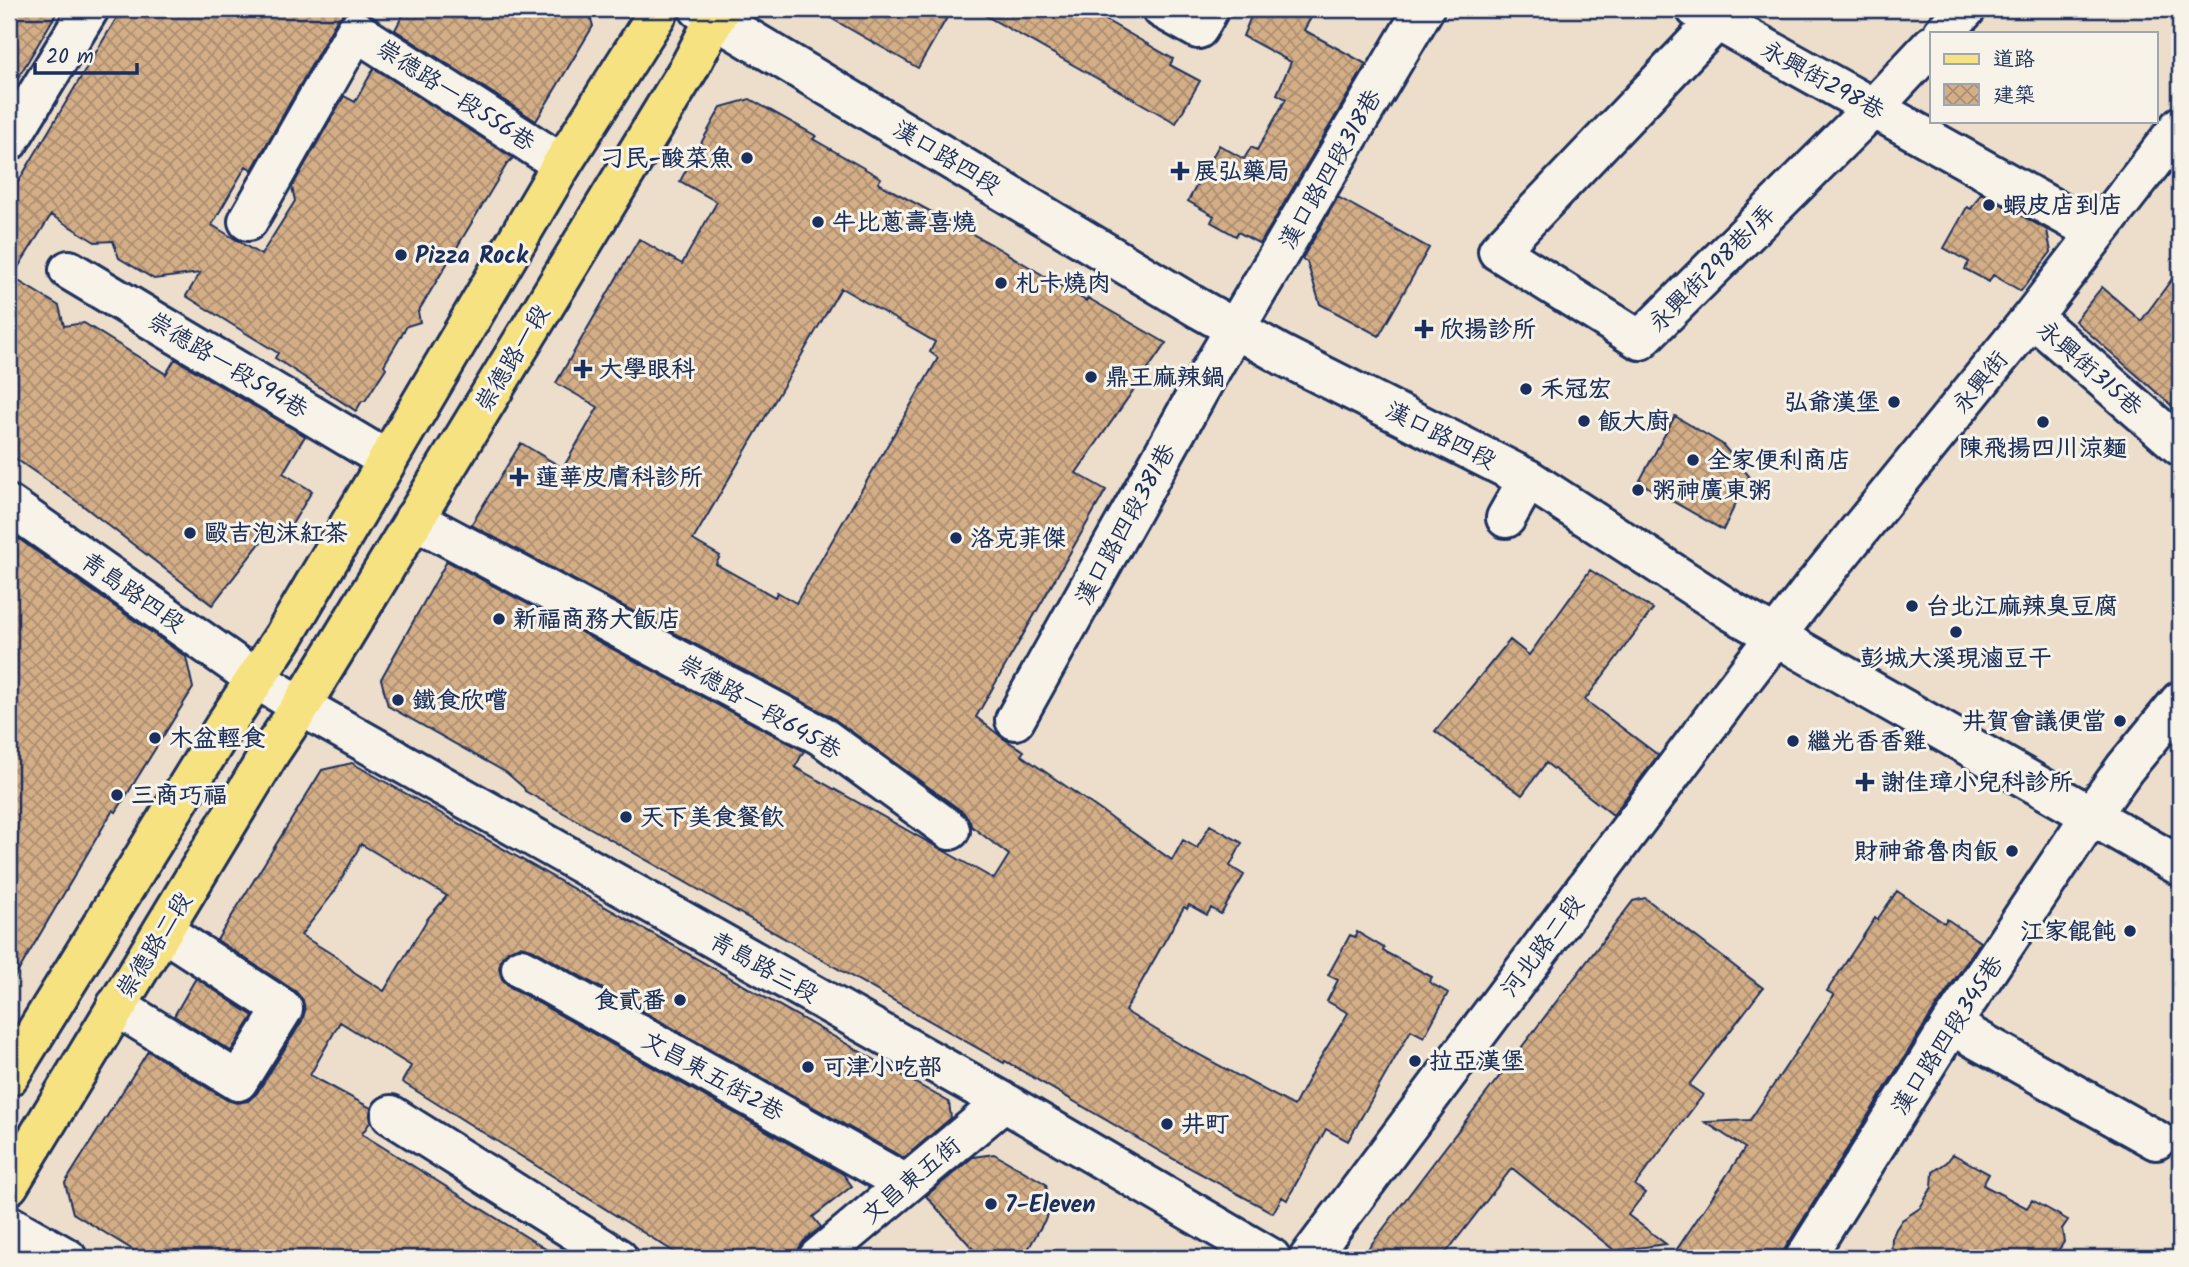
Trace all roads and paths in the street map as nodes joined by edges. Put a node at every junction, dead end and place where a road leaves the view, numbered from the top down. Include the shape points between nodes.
1 (89, 9) edge
2 (660, 9) edge
3 (1162, 9) edge
4 (1209, 9) edge
5 (1424, 9) edge
6 (1966, 9) edge
7 (711, 12) edge
8 (1713, 13) edge
9 (1943, 32) edge
10 (1930, 47) edge
11 (1872, 108) junction
12 (2180, 126) edge
13 (9, 141) edge
14 (562, 164) junction
15 (248, 221) dead end
16 (2097, 233) junction
17 (69, 270) dead end
18 (2032, 317) junction
19 (1235, 329) junction
20 (2180, 446) edge
21 (387, 460) junction
22 (1528, 479) junction
23 (9, 505) edge
24 (1506, 517) dead end
25 (414, 519) junction
26 (1776, 636) junction
27 (256, 679) junction
28 (2180, 701) edge
29 (301, 706) junction
30 (1014, 720) dead end
31 (2092, 814) junction
32 (950, 830) dead end
33 (2180, 866) edge
34 (163, 931) junction
35 (521, 968) dead end
36 (116, 1006) junction
37 (1951, 1025) junction
38 (9, 1076) edge
39 (1004, 1102) junction
40 (391, 1115) dead end
41 (2156, 1140) dead end
42 (906, 1184) junction
43 (9, 1185) edge
44 (9, 1225) edge
45 (67, 1258) edge
46 (618, 1258) edge
47 (818, 1258) edge
48 (1271, 1258) edge
49 (1309, 1258) edge
50 (1805, 1258) edge

1 - 13 street
2 - 14 main road
3 - 4 street via 1198,29
5 - 19 street, 漢口路四段318巷
6 - 9 street
7 - 19 street, 漢口路四段
7 - 25 main road, 崇德路一段 via 689,68
8 - 11 street, 永興街298巷
8 - 11 street, 永興街298巷1弄 via 1498,251 1640,340
10 - 11 street
11 - 16 street, 永興街298巷
12 - 16 street, 永興街
14 - 15 street, 崇德路一段556巷 via 356,31
14 - 21 main road
16 - 18 street, 永興街
17 - 21 street, 崇德路一段594巷
18 - 20 street, 永興街315巷
18 - 26 street, 永興街
19 - 22 street, 漢口路四段
19 - 30 street, 漢口路四段381巷
21 - 27 main road
22 - 24 street
22 - 26 street, 漢口路四段
23 - 27 street, 青島路四段
25 - 29 main road, 崇德路一段
25 - 32 street, 崇德路一段645巷 via 820,735
26 - 31 street, 漢口路四段
26 - 49 street, 河北路二段
27 - 29 street, 青島路三段
27 - 38 main road
28 - 31 street, 漢口路四段345巷
29 - 34 main road, 崇德路二段
29 - 39 street, 青島路三段
31 - 33 street, 漢口路四段
31 - 37 street, 漢口路四段345巷
34 - 36 main road, 崇德路二段
34 - 36 street via 283,1009 238,1081
35 - 42 street, 文昌東五街2巷
36 - 43 main road, 崇德路二段
37 - 41 street
37 - 50 street, 漢口路四段345巷
39 - 42 street, 文昌東五街
39 - 48 street, 青島路三段
40 - 46 street
42 - 47 street, 文昌東五街
44 - 45 street

